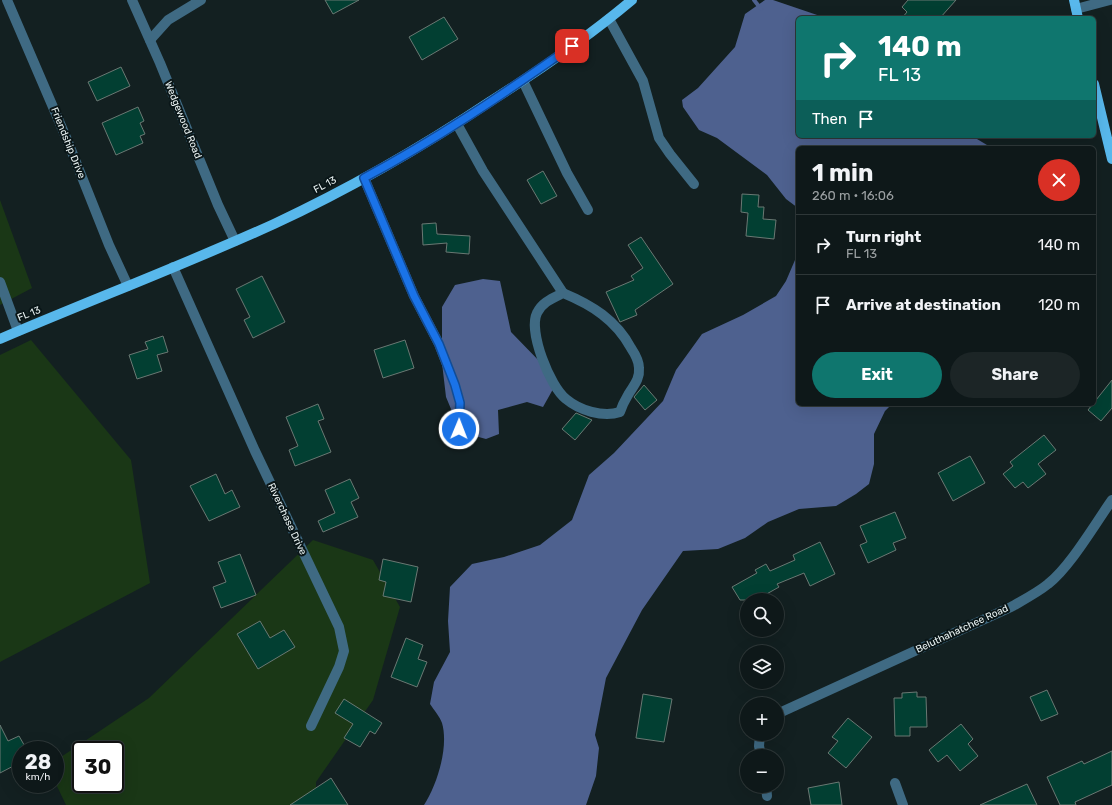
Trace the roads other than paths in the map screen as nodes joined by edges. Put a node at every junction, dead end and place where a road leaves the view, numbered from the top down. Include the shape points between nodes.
1 (7, 0) edge
2 (132, 0) edge
3 (201, 0) edge
4 (632, 0) edge
5 (1110, 0) edge
6 (1076, 9) edge
7 (609, 19) junction
8 (150, 40) junction
9 (523, 81) junction
10 (1096, 92) edge
11 (457, 124) junction
12 (1112, 159) edge
13 (364, 178) junction
14 (694, 184) dead end
15 (588, 210) dead end
16 (235, 240) junction
17 (173, 267) junction
18 (0, 282) edge
19 (128, 286) junction
20 (563, 293) junction
21 (18, 331) junction
22 (0, 339) edge
23 (459, 443) dead end
24 (1112, 500) edge
25 (784, 711) edge
26 (311, 726) dead end
27 (895, 783) dead end
28 (903, 805) edge

1 - 19 street, Friendship Drive
2 - 8 street, Wedgewood Road
3 - 8 street via 168,20
4 - 7 main road, FL 13
5 - 6 street
7 - 9 main road, FL 13
7 - 14 street via 642,81 659,138
8 - 16 street, Wedgewood Road
9 - 11 main road, FL 13
9 - 15 street via 567,173
10 - 12 main road
11 - 13 main road, FL 13
11 - 20 street via 482,171
13 - 16 main road, FL 13 via 311,206
13 - 23 street via 455,385 460,403
16 - 17 main road, FL 13
17 - 19 main road, FL 13
17 - 26 street, Riverchase Drive via 255,451 339,627 344,651
18 - 21 street
19 - 21 main road, FL 13
20 - 20 street via 582,301 612,322 626,337 636,356 640,368 636,385 620,412 612,415 595,413 576,406 564,398 555,386 534,331 536,314 544,303
21 - 22 main road, FL 13
24 - 25 street, Beluthahatchee Road via 1049,584 1011,607
27 - 28 street

